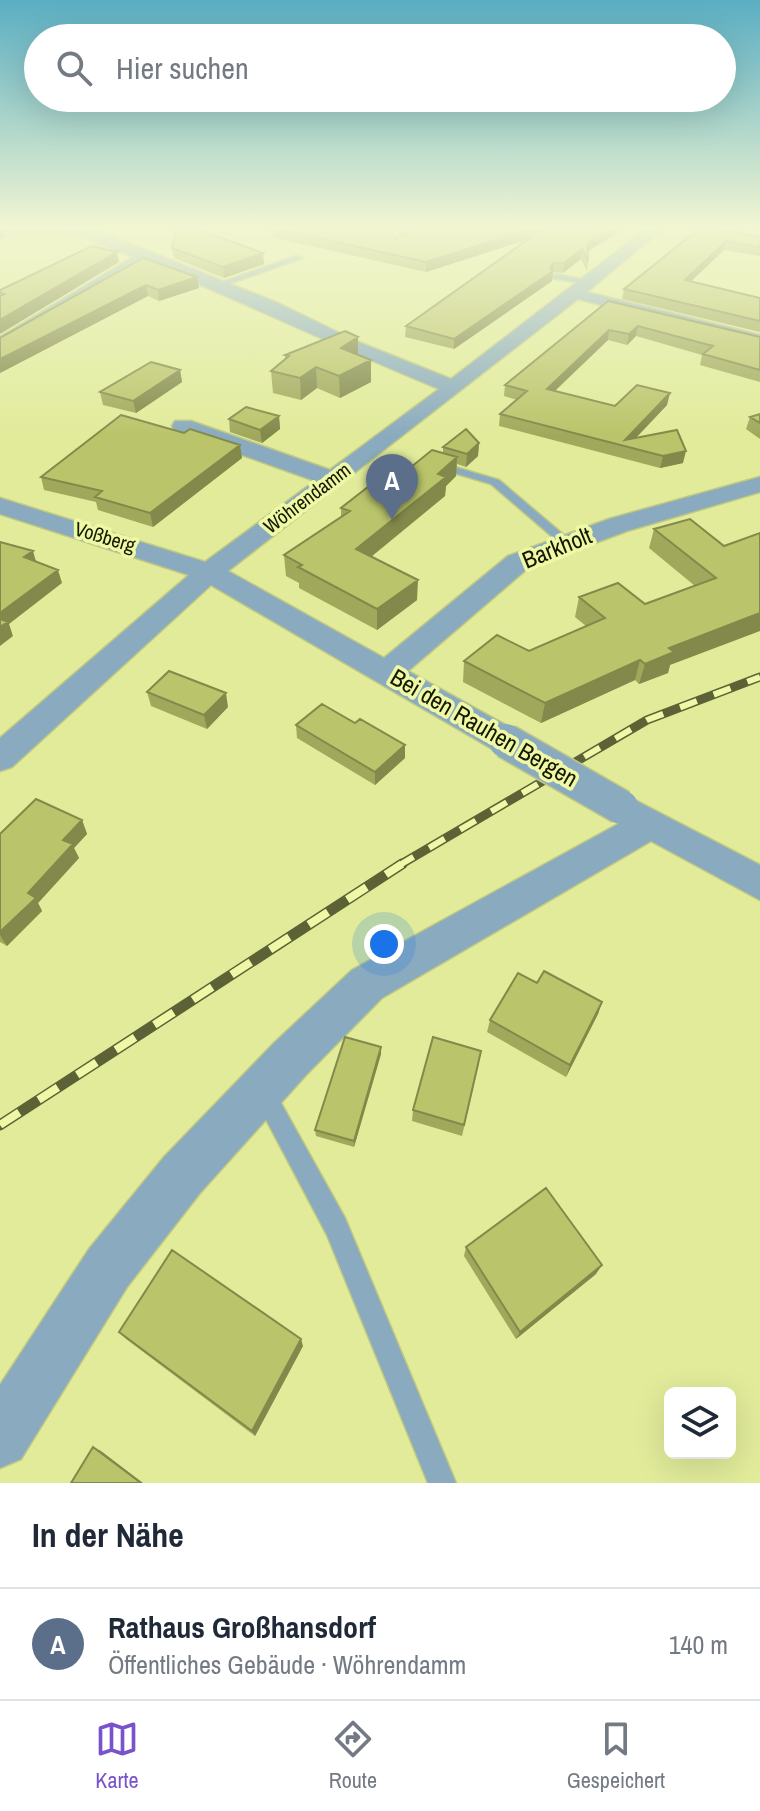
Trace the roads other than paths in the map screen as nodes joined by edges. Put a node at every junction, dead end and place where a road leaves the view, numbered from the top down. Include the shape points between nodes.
1 (77, 297) edge
2 (245, 297) edge
3 (571, 297) edge
4 (583, 297) edge
5 (760, 341) edge
6 (0, 345) edge
7 (454, 388) junction
8 (183, 426) dead end
9 (436, 464) edge
10 (331, 479) junction
11 (760, 484) edge
12 (0, 506) edge
13 (566, 542) junction
14 (209, 572) junction
15 (387, 672) junction
16 (0, 758) edge
17 (636, 815) junction
18 (760, 884) edge
19 (262, 1091) junction
20 (0, 1438) edge
21 (442, 1483) edge

1 - 6 street
2 - 7 street
3 - 7 street, Wöhrendamm
4 - 5 street
7 - 10 street, Wöhrendamm
8 - 10 street
9 - 13 lane via 495,482
10 - 14 street, Wöhrendamm
11 - 13 street, Barkholt
12 - 14 street, Voßberg
13 - 15 street, Barkholt via 518,562
14 - 15 street, Bei den Rauhen Bergen
14 - 16 street, Wöhrendamm
15 - 17 street, Bei den Rauhen Bergen, bridge
17 - 18 street, Bei den Rauhen Bergen
17 - 19 street via 367,984
19 - 20 street via 182,1175 108,1268
19 - 21 lane via 336,1227

